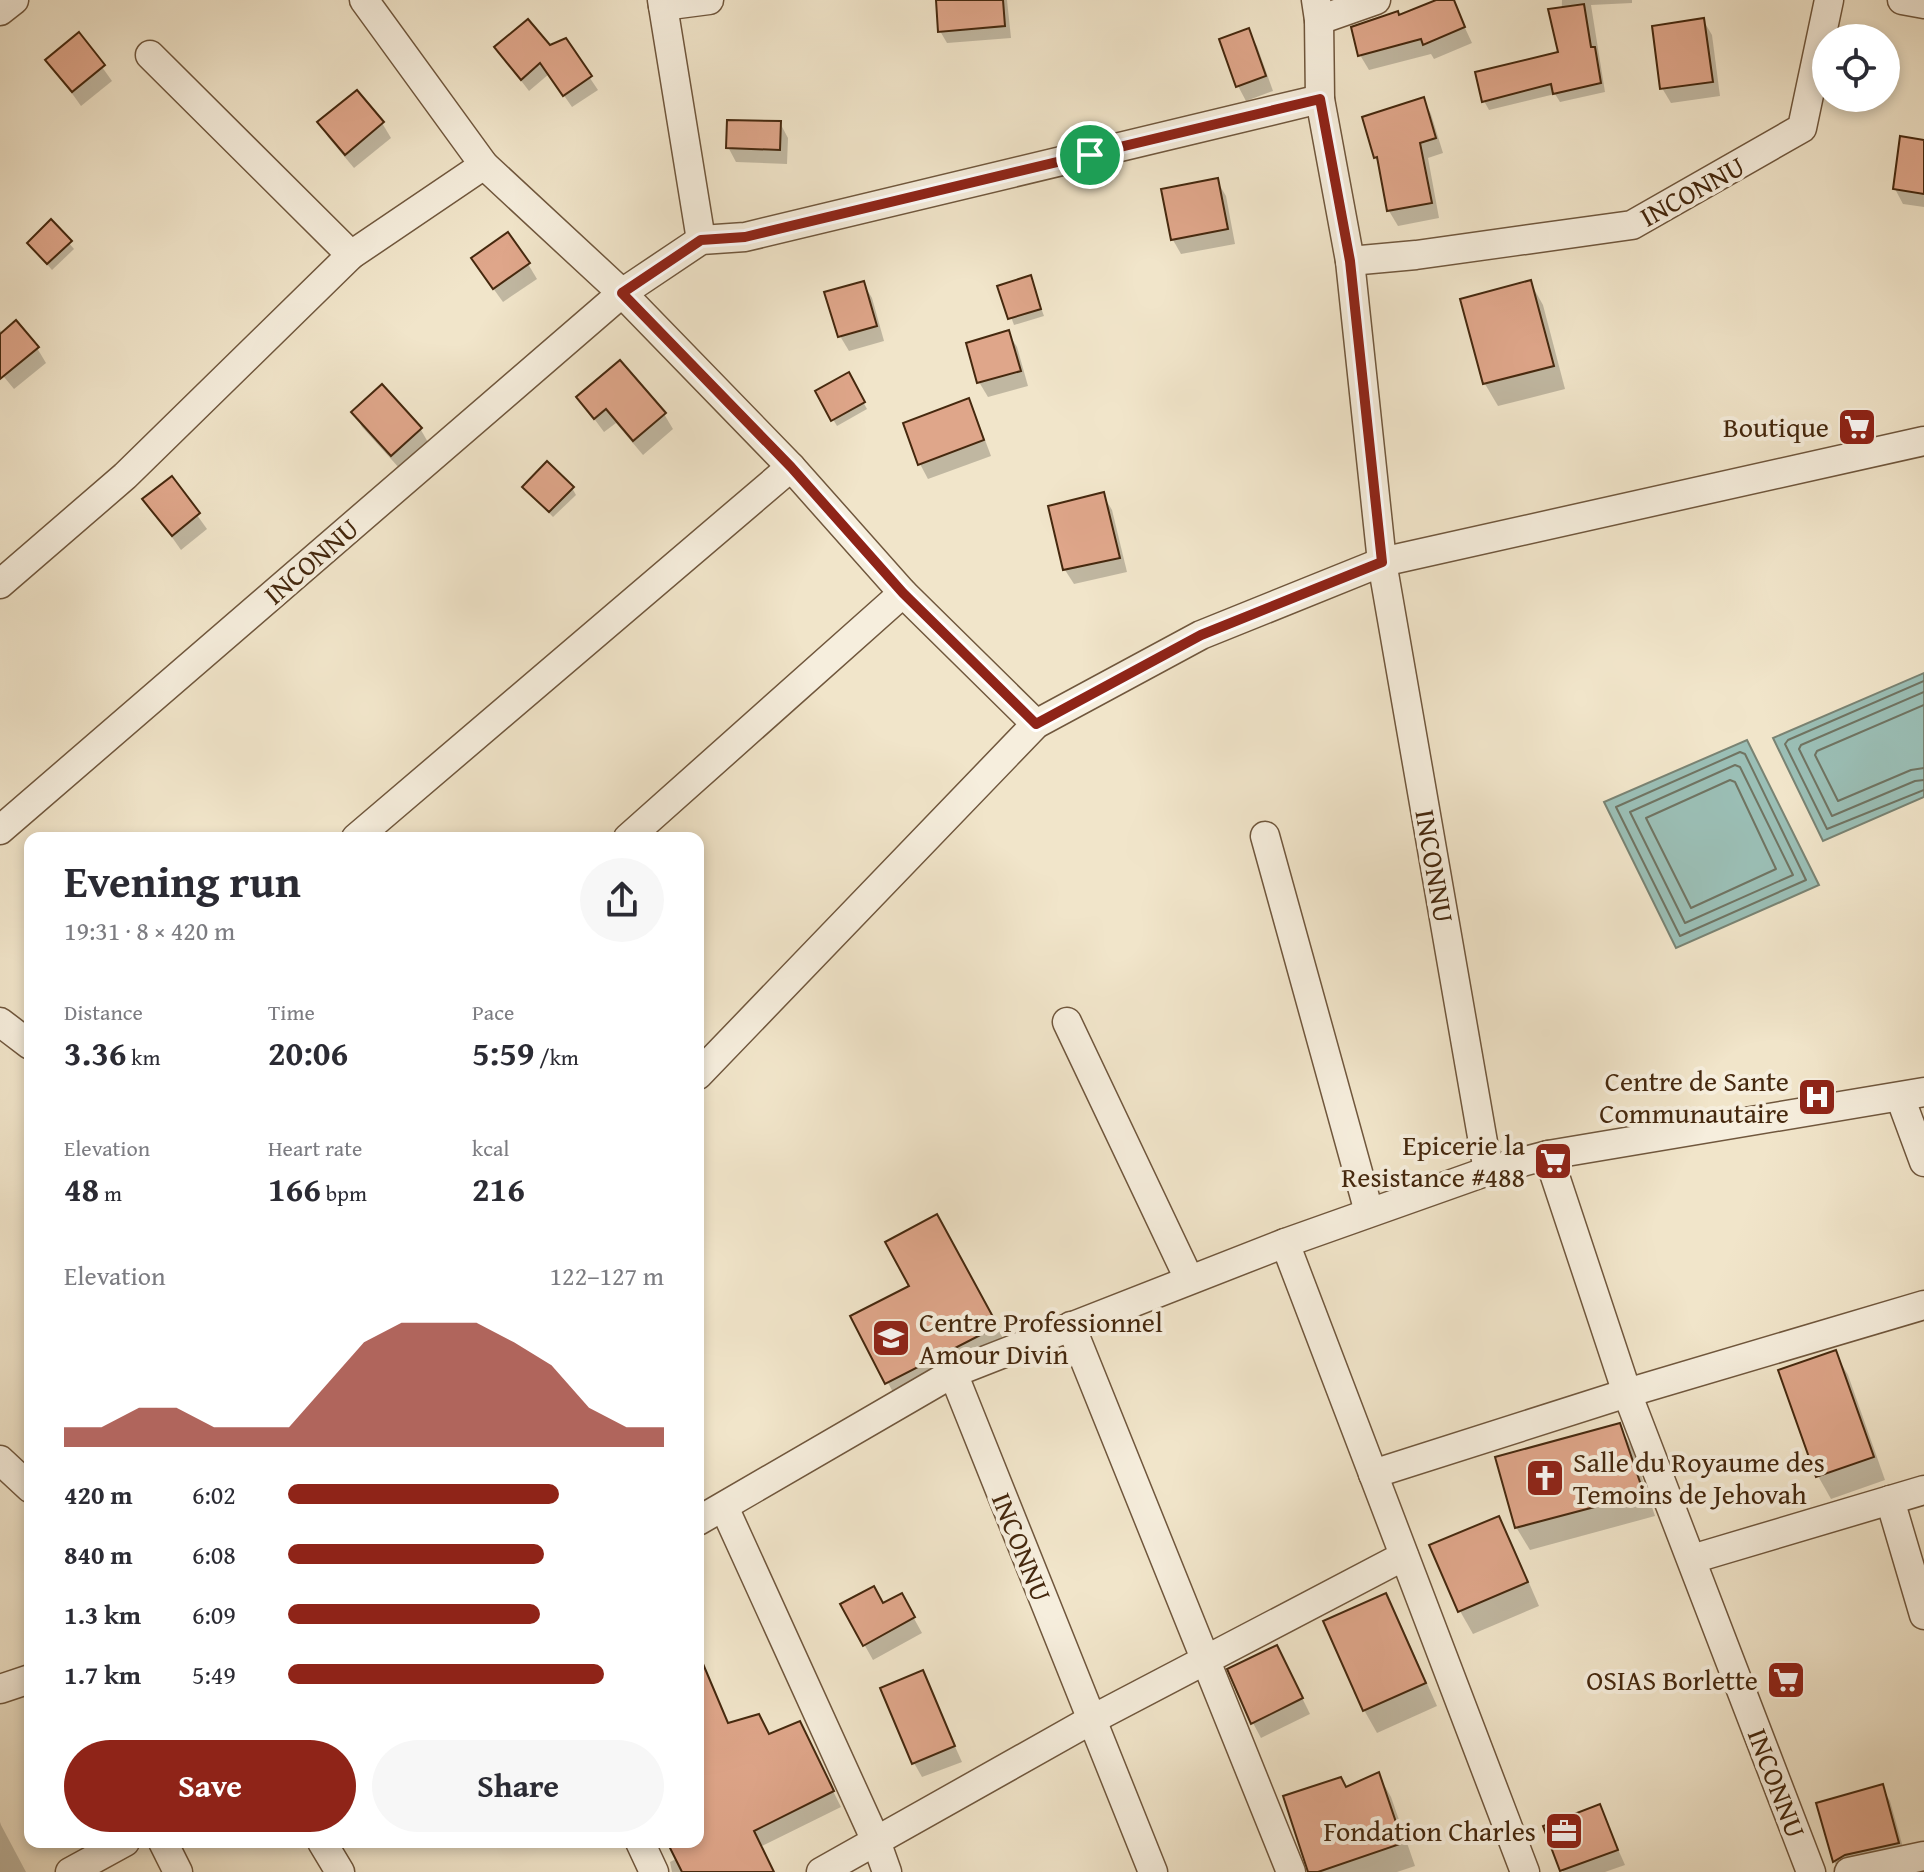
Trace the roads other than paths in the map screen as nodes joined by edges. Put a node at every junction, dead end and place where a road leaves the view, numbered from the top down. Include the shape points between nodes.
1 (14, 0) edge
2 (364, 0) edge
3 (709, 0) edge
4 (1376, 0) edge
5 (1829, 0) edge
6 (1902, 0) edge
7 (662, 3) edge
8 (1924, 4) edge
9 (1318, 10) edge
10 (0, 11) edge
11 (150, 55) dead end
12 (1320, 99) junction
13 (484, 165) junction
14 (701, 240) junction
15 (351, 255) junction
16 (1350, 261) junction
17 (622, 293) junction
18 (1924, 441) edge
19 (791, 467) junction
20 (1382, 562) junction
21 (0, 584) edge
22 (903, 593) junction
23 (1036, 724) junction
24 (0, 830) edge
25 (363, 832) edge
26 (635, 832) edge
27 (1265, 836) dead end
28 (1067, 1022) dead end
29 (704, 1069) edge
30 (1912, 1094) edge
31 (1548, 1155) junction
32 (1924, 1162) edge
33 (1488, 1171) junction
34 (1369, 1212) junction
35 (1285, 1243) junction
36 (1189, 1279) junction
37 (1924, 1305) edge
38 (1071, 1326) junction
39 (953, 1373) junction
40 (1627, 1393) junction
41 (0, 1460) edge
42 (1373, 1474) junction
43 (24, 1482) edge
44 (1924, 1490) edge
45 (1890, 1500) junction
46 (724, 1507) junction
47 (704, 1518) edge
48 (1404, 1556) junction
49 (1692, 1559) junction
50 (1924, 1615) edge
51 (1206, 1660) junction
52 (24, 1681) edge
53 (0, 1689) edge
54 (1091, 1720) junction
55 (876, 1841) junction
56 (114, 1848) edge
57 (166, 1848) edge
58 (326, 1848) edge
59 (643, 1848) edge
60 (1924, 1856) edge
61 (70, 1872) edge
62 (178, 1872) edge
63 (340, 1872) edge
64 (654, 1872) edge
65 (821, 1872) edge
66 (887, 1872) edge
67 (1153, 1872) edge
68 (1291, 1872) edge
69 (1525, 1872) edge
70 (1811, 1872) edge
71 (1849, 1872) edge

1 - 10 street
2 - 13 street
3 - 7 street
4 - 9 street, INCONNU
5 - 16 street, INCONNU via 1802,128 1632,225
6 - 8 street
7 - 14 street
9 - 12 street, INCONNU
11 - 15 street
12 - 14 street, INCONNU via 745,237
12 - 16 street, INCONNU
13 - 15 street
13 - 17 street
14 - 17 street, INCONNU
15 - 21 street via 125,476
16 - 20 street, INCONNU
17 - 19 street
17 - 24 street, INCONNU
18 - 20 street
19 - 22 street
19 - 25 street
20 - 23 street via 1201,635
20 - 33 street, INCONNU
22 - 23 street
22 - 26 street
23 - 29 street
27 - 34 street
28 - 36 street
30 - 31 street
30 - 32 street
31 - 33 street
31 - 40 street, INCONNU
33 - 34 street
34 - 35 street
35 - 36 street
35 - 42 street
36 - 38 street
37 - 40 street
38 - 39 street
38 - 51 street
39 - 46 street
39 - 54 street, INCONNU
40 - 42 street
40 - 49 street, INCONNU
41 - 43 street
42 - 48 street
44 - 45 street
45 - 49 street
45 - 50 street
46 - 47 street
46 - 55 street
48 - 51 street
48 - 69 street
49 - 70 street, INCONNU
51 - 54 street
51 - 68 street
52 - 53 street
54 - 55 street
54 - 67 street, INCONNU
55 - 65 street
55 - 66 street
56 - 61 street
57 - 62 street
58 - 63 street
59 - 64 street
60 - 71 street

